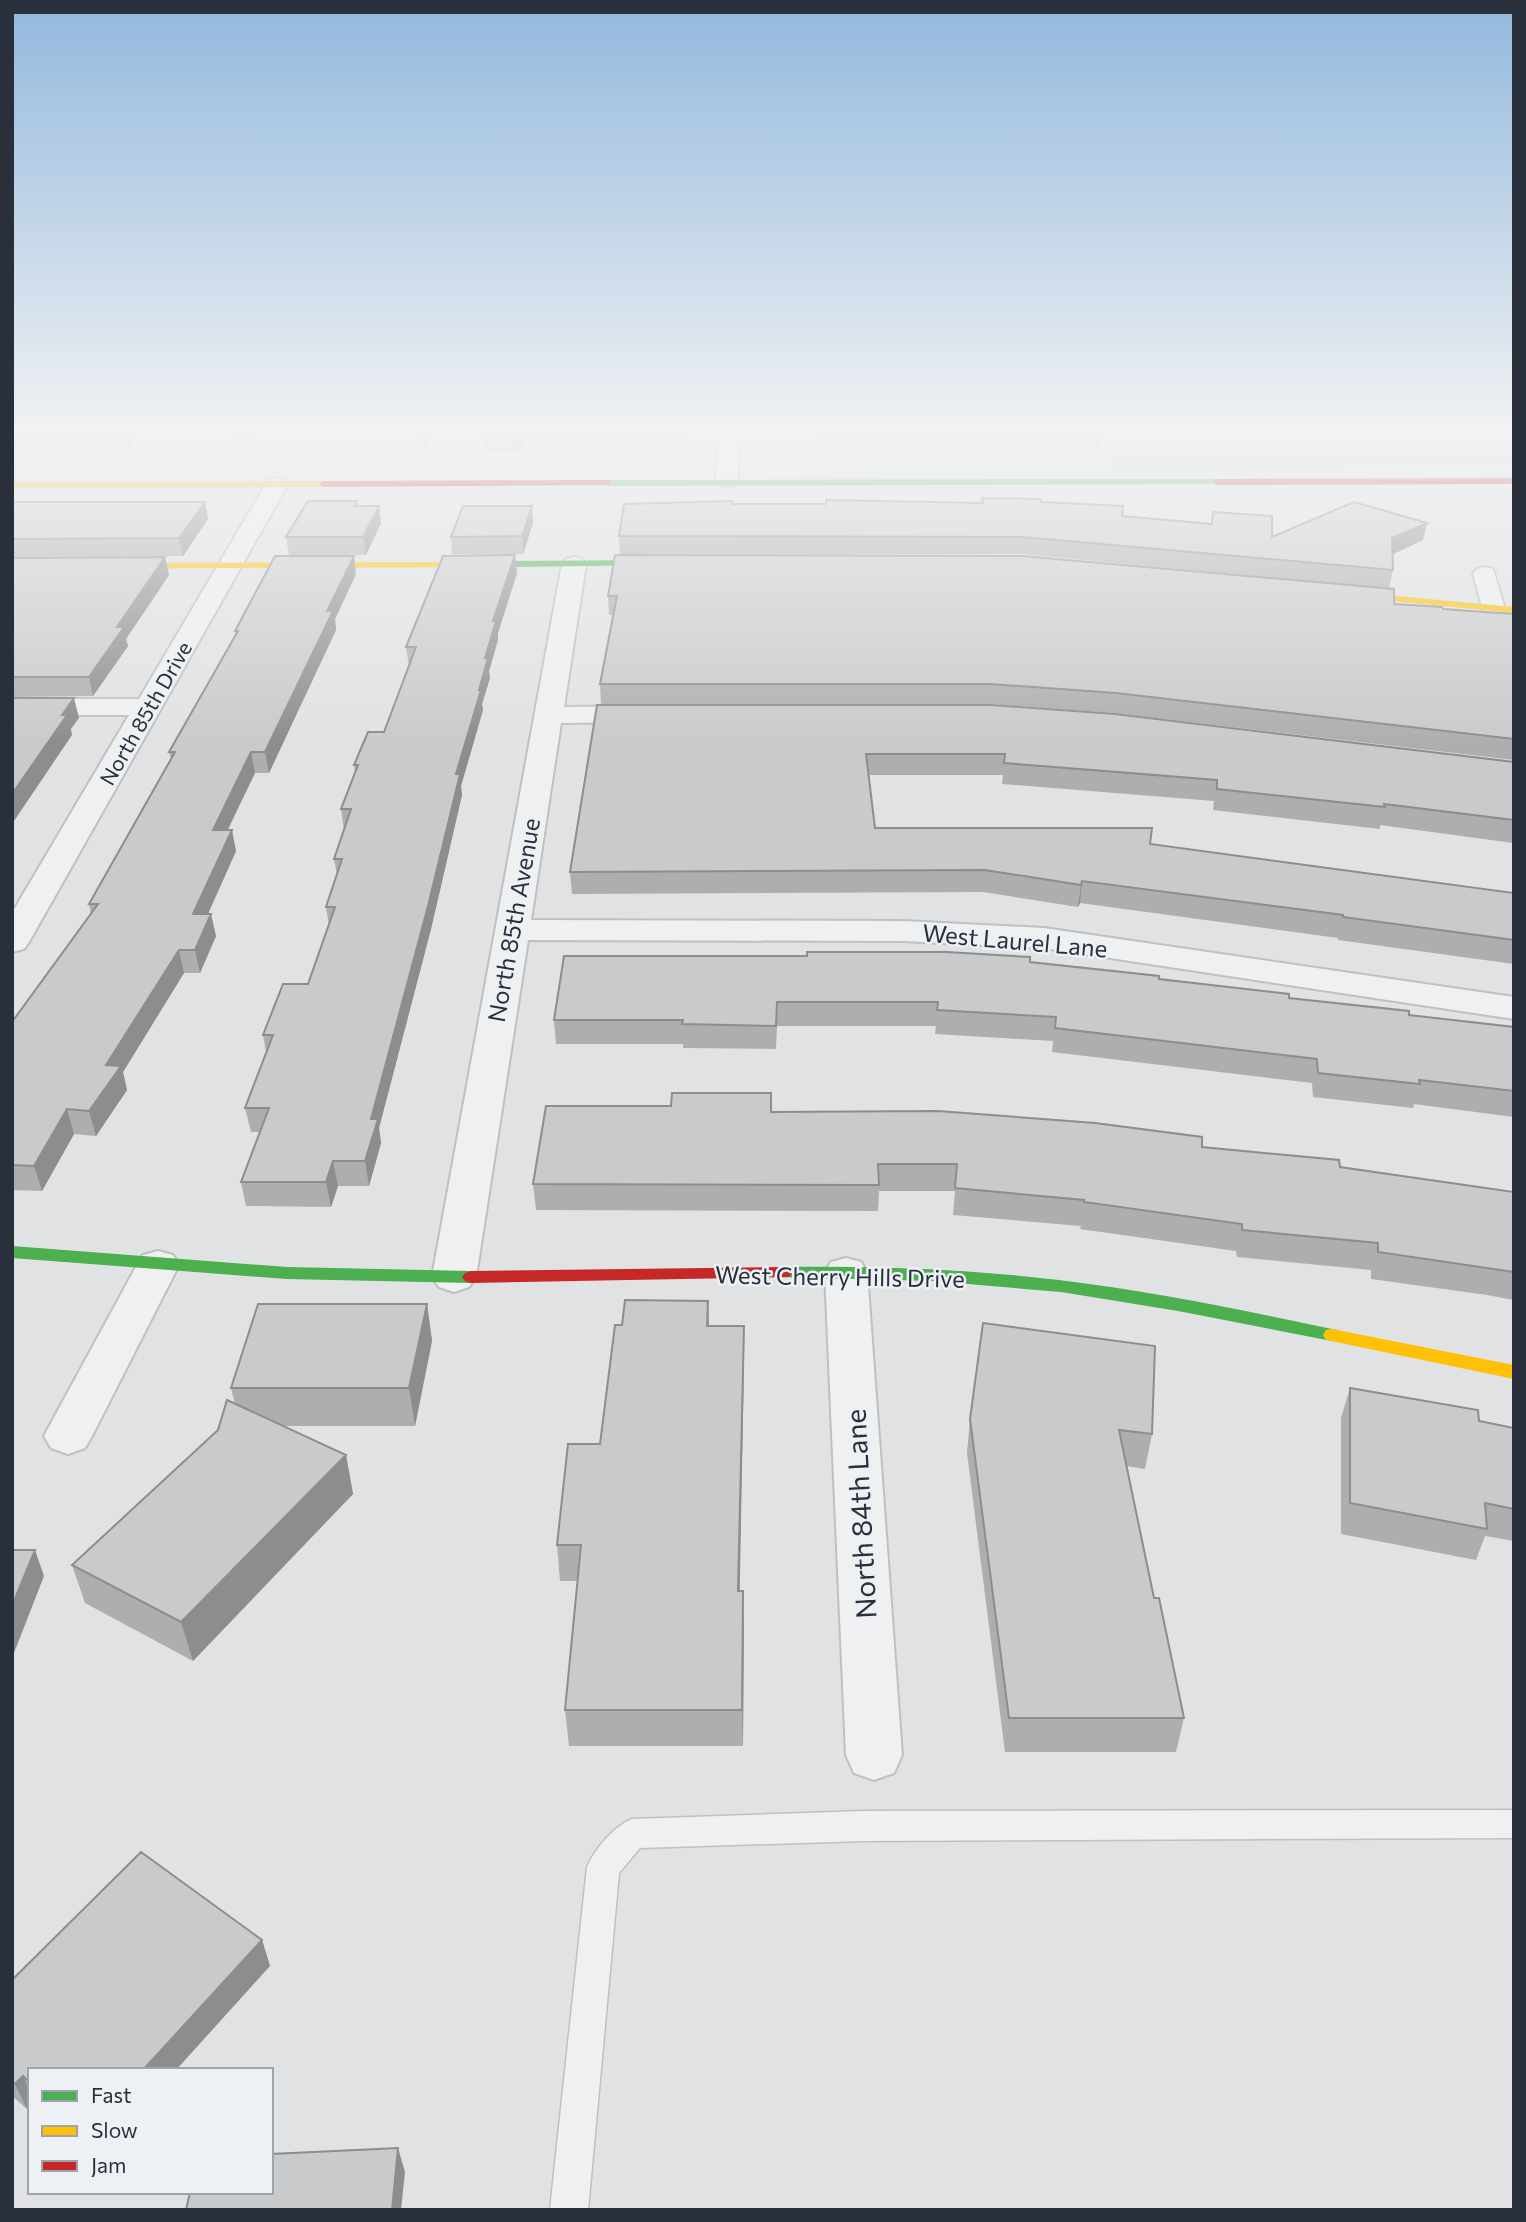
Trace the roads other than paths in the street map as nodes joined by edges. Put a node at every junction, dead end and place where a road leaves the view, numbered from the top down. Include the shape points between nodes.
1 (246, 537) edge
2 (682, 563) edge
3 (574, 564) junction
4 (12, 566) edge
5 (229, 566) junction
6 (1485, 574) dead end
7 (1327, 593) edge
8 (1504, 609) edge
9 (12, 707) edge
10 (149, 707) junction
11 (671, 714) edge
12 (549, 715) junction
13 (22, 909) edge
14 (511, 930) junction
15 (12, 942) edge
16 (1514, 1008) edge
17 (12, 1252) edge
18 (158, 1265) junction
19 (846, 1272) junction
20 (454, 1277) junction
21 (1514, 1372) edge
22 (68, 1436) dead end
23 (874, 1755) dead end
24 (1514, 1824) edge
25 (569, 2210) edge

1 - 5 street, North 85th Drive
2 - 3 main road
3 - 5 main road
3 - 12 street, North 85th Avenue
4 - 5 main road
5 - 10 street, North 85th Drive
6 - 8 street
7 - 8 main road
9 - 10 street
10 - 13 street, North 85th Drive
11 - 12 street
12 - 14 street, North 85th Avenue
13 - 15 street, North 85th Drive
14 - 16 street, West Laurel Lane via 903,931 1044,938
14 - 20 street, North 85th Avenue
17 - 18 main road, West Cherry Hills Drive
18 - 20 main road, West Cherry Hills Drive
18 - 22 street
19 - 20 main road, West Cherry Hills Drive
19 - 21 main road, West Cherry Hills Drive via 1069,1286
19 - 23 street, North 84th Lane
24 - 25 lane via 877,1826 632,1834 603,1867

